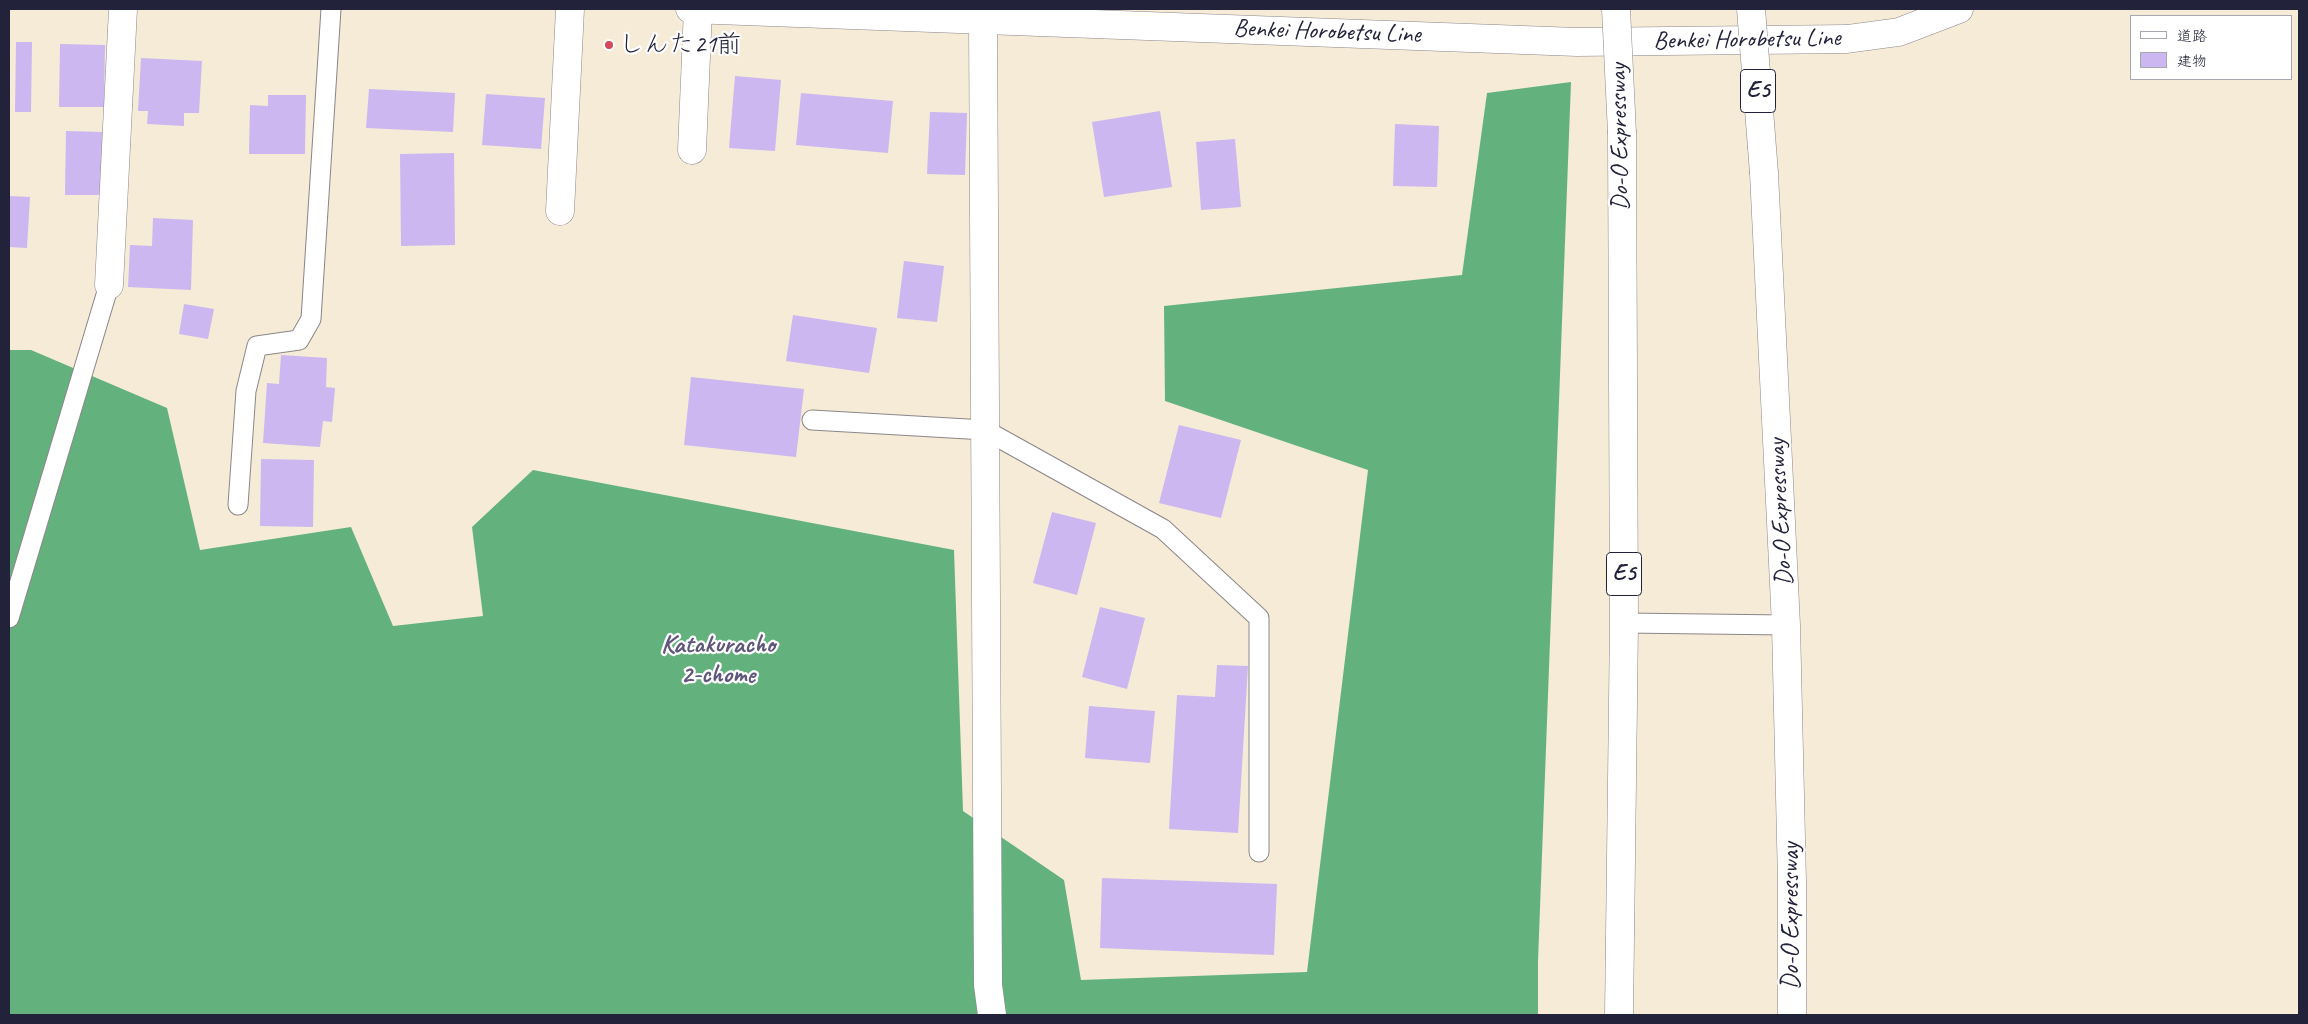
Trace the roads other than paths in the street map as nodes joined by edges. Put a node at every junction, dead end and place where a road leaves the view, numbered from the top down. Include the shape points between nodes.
1 (123, 9) edge
2 (331, 9) edge
3 (570, 9) edge
4 (690, 9) edge
5 (698, 9) edge
6 (735, 9) edge
7 (1616, 9) edge
8 (1752, 9) edge
9 (1959, 9) edge
10 (983, 20) junction
11 (692, 150) dead end
12 (560, 211) dead end
13 (109, 285) joint
14 (812, 420) dead end
15 (985, 430) junction
16 (238, 505) dead end
17 (9, 618) edge
18 (1624, 623) junction
19 (1786, 625) junction
20 (1259, 852) dead end
21 (992, 1015) edge
22 (1619, 1015) edge
23 (1792, 1015) edge

1 - 13 main road
2 - 16 lane via 311,319 299,340 257,346 246,391
3 - 12 main road
4 - 5 main road, Benkei Horobetsu Line
5 - 6 main road, Benkei Horobetsu Line
5 - 11 main road
6 - 10 main road, Benkei Horobetsu Line
7 - 18 main road, Do-O Expressway / E5, bridge via 1622,133
8 - 19 main road, Do-O Expressway / E5, bridge via 1764,173
9 - 10 main road, Benkei Horobetsu Line via 1899,32 1837,39 1577,42
10 - 15 main road
13 - 17 lane
14 - 15 lane
15 - 20 lane via 1163,529 1259,618
15 - 21 main road via 988,985
18 - 19 lane
18 - 22 main road, Do-O Expressway / E5
19 - 23 main road, Do-O Expressway / E5

